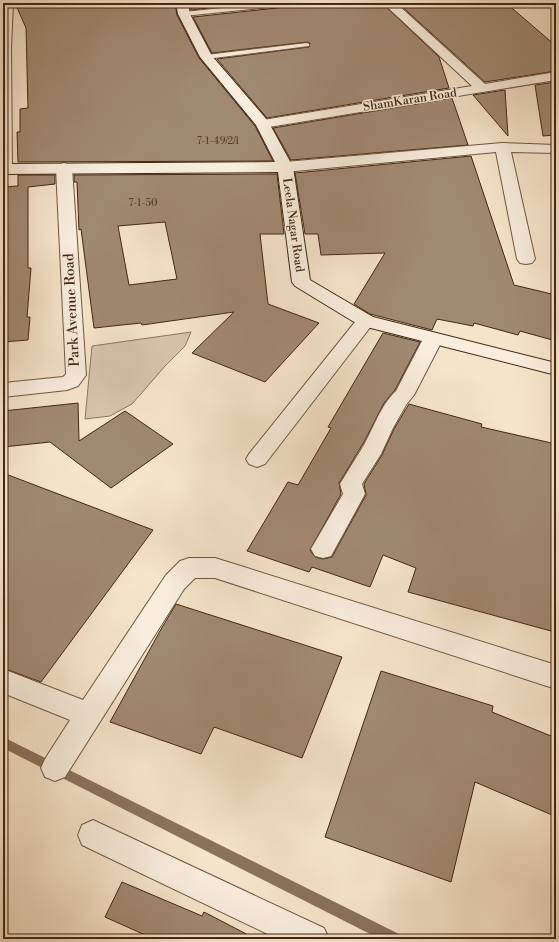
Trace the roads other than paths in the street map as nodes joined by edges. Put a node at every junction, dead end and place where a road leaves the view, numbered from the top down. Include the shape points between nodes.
1 (289, 3) edge
2 (389, 3) edge
3 (6, 6) edge
4 (183, 9) edge
5 (307, 45) dead end
6 (206, 57) junction
7 (556, 76) edge
8 (482, 88) junction
9 (263, 124) junction
10 (502, 147) junction
11 (556, 149) edge
12 (285, 167) junction
13 (64, 168) junction
14 (3, 169) edge
15 (526, 259) dead end
16 (366, 321) junction
17 (433, 339) junction
18 (556, 369) edge
19 (3, 390) edge
20 (257, 459) dead end
21 (323, 549) dead end
22 (556, 677) edge
23 (3, 682) edge
24 (89, 714) junction
25 (55, 768) dead end
26 (93, 835) dead end
27 (313, 939) edge

1 - 4 lane
2 - 8 street
3 - 14 street
4 - 6 street
5 - 6 lane
6 - 9 street
7 - 8 street, ShamKaran Road
8 - 9 street, ShamKaran Road
9 - 12 street
10 - 11 street, Leela Nagar Road
10 - 12 street, Leela Nagar Road
10 - 15 street
12 - 13 street
12 - 16 street, Leela Nagar Road via 300,282
13 - 14 street
13 - 19 street, Park Avenue Road via 76,374 67,383
16 - 17 street, Leela Nagar Road
16 - 20 street
17 - 18 street, Leela Nagar Road
17 - 21 street via 404,395 398,401 351,484 354,494
22 - 24 street via 215,568 189,568 175,582
23 - 24 street
24 - 25 street
26 - 27 street

